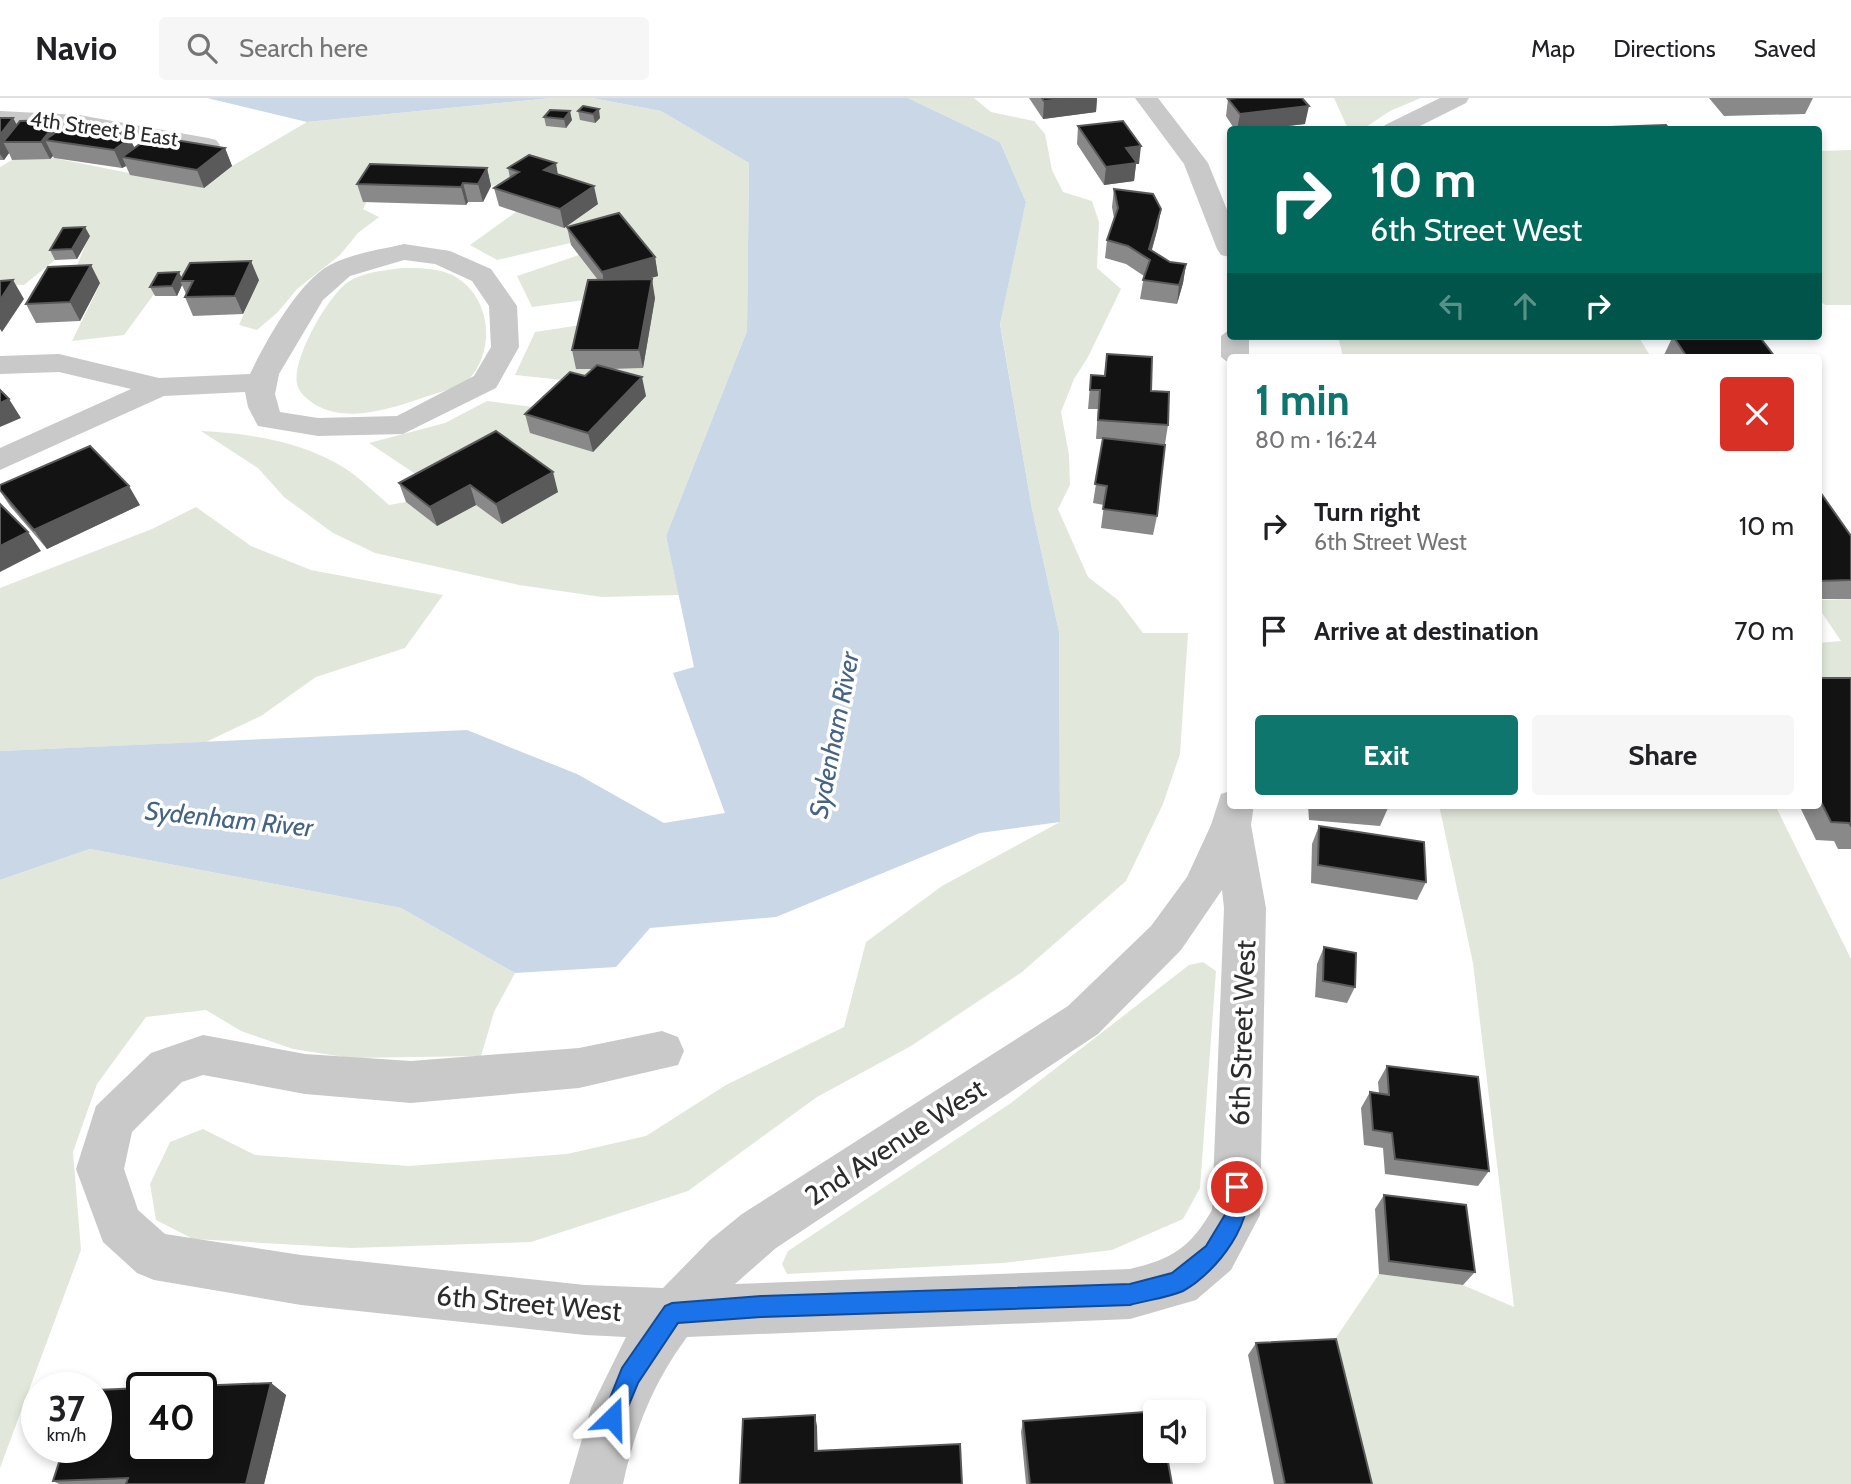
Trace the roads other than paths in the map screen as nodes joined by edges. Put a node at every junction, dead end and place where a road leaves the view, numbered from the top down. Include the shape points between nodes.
1 (1146, 98) edge
2 (1458, 98) edge
3 (0, 118) edge
4 (1401, 126) edge
5 (208, 145) edge
6 (1227, 241) edge
7 (0, 365) edge
8 (261, 382) junction
9 (159, 387) junction
10 (0, 460) edge
11 (1233, 815) edge
12 (662, 1051) dead end
13 (672, 1313) junction
14 (596, 1484) edge

1 - 6 street via 1196,163
2 - 4 street
3 - 5 street, 4th Street B East via 48,117
7 - 9 street via 59,363
8 - 8 street via 260,402 269,420 318,427 403,425 486,382 505,347 503,306 482,275 441,257 404,252 356,262 321,284
8 - 9 street
9 - 10 street
11 - 13 street, 2nd Avenue West via 1203,887 1166,938 1083,1020 759,1231 715,1265
11 - 13 street, 6th Street West via 1245,908 1236,1215 1214,1253 1178,1282 1130,1294
12 - 13 street, 6th Street West via 579,1068 411,1082 305,1074 203,1055 167,1067 112,1121 100,1169 120,1225 154,1256 302,1280 584,1310
13 - 14 street, 2nd Avenue West via 630,1376 604,1440

